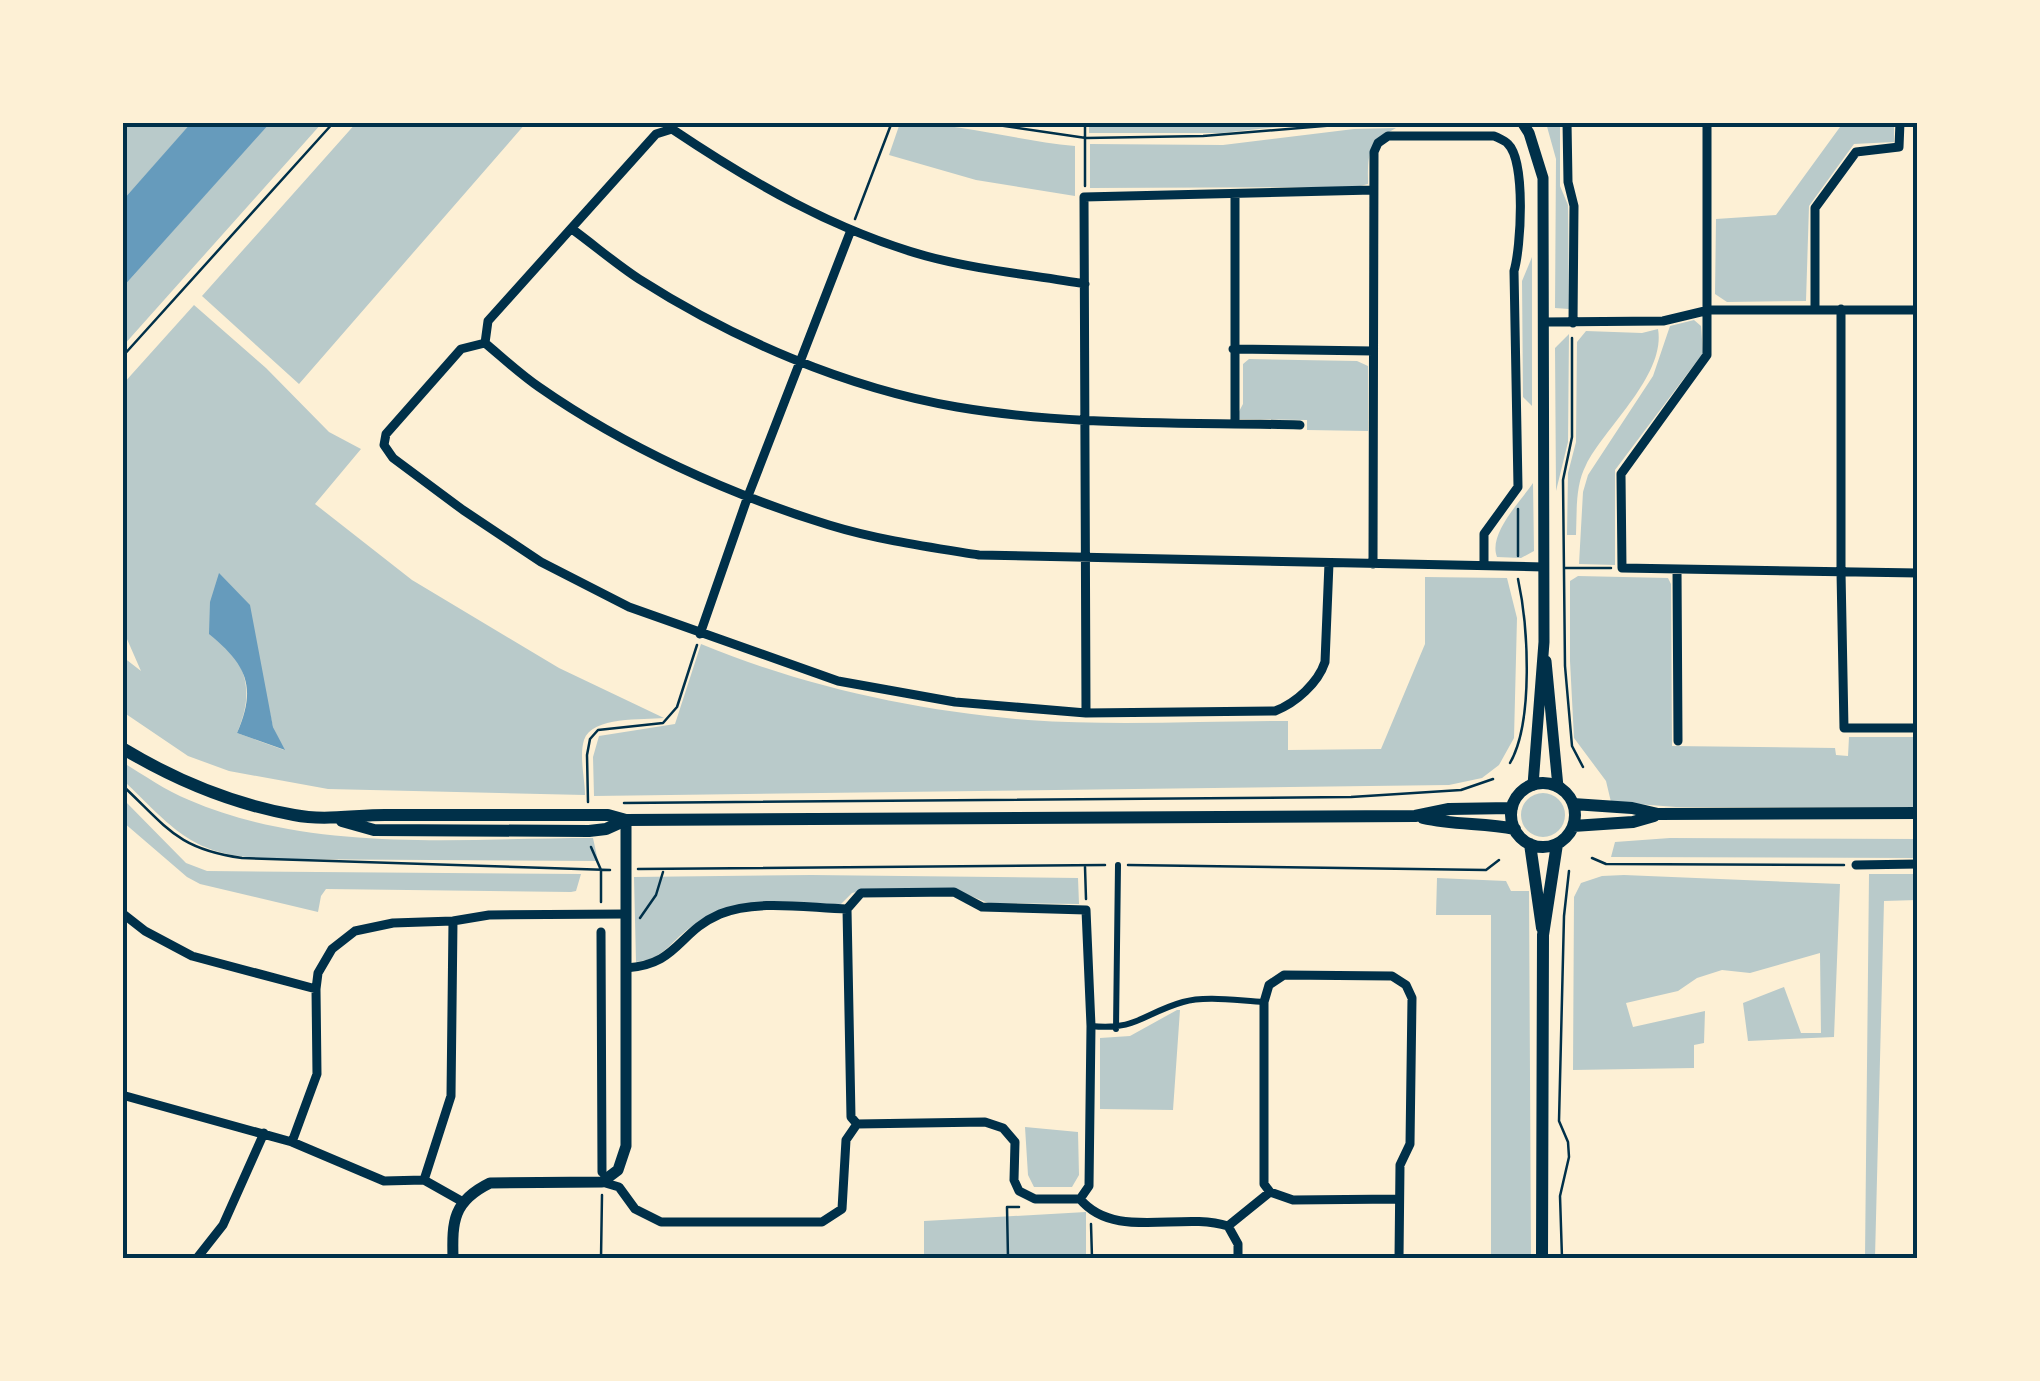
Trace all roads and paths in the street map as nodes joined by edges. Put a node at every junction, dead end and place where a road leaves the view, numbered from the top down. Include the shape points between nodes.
1 (334, 122) edge
2 (892, 122) edge
3 (977, 122) edge
4 (1086, 122) edge
5 (1372, 122) edge
6 (1522, 122) edge
7 (1567, 122) edge
8 (1707, 122) edge
9 (1900, 122) edge
10 (672, 126) edge
11 (1086, 138) junction
12 (1373, 190) junction
13 (1236, 195) junction
14 (1084, 197) junction
15 (572, 229) junction
16 (851, 230) junction
17 (1085, 284) junction
18 (1816, 309) junction
19 (1708, 310) junction
20 (1841, 310) junction
21 (1918, 310) edge
22 (1544, 322) junction
23 (1572, 322) junction
24 (485, 343) junction
25 (1233, 349) junction
26 (1373, 351) junction
27 (122, 357) edge
28 (800, 360) junction
29 (1085, 418) junction
30 (1236, 423) junction
31 (1300, 425) dead end
32 (1518, 488) junction
33 (748, 496) junction
34 (1085, 559) junction
35 (1328, 563) junction
36 (1373, 564) junction
37 (1484, 565) junction
38 (1518, 566) junction
39 (1544, 567) junction
40 (1562, 568) junction
41 (1622, 568) junction
42 (1677, 569) junction
43 (1840, 572) junction
44 (1918, 573) edge
45 (700, 634) junction
46 (1544, 642) junction
47 (1086, 712) junction
48 (1918, 728) edge
49 (1678, 741) dead end
50 (122, 748) edge
51 (1510, 763) dead end
52 (1583, 766) dead end
53 (1492, 779) dead end
54 (122, 785) edge
55 (1533, 785) junction
56 (1558, 787) junction
57 (608, 803) dead end
58 (588, 804) dead end
59 (1573, 804) junction
60 (1512, 808) junction
61 (1918, 813) edge
62 (1658, 814) junction
63 (1415, 816) junction
64 (335, 818) junction
65 (626, 820) junction
66 (1573, 826) junction
67 (1514, 829) junction
68 (589, 830) junction
69 (1530, 844) junction
70 (1557, 844) junction
71 (1592, 858) dead end
72 (1499, 860) dead end
73 (1918, 864) edge
74 (1085, 865) junction
75 (1118, 865) junction
76 (1856, 865) joint
77 (664, 869) junction
78 (601, 870) junction
79 (626, 870) junction
80 (1569, 871) dead end
81 (847, 908) junction
82 (1086, 910) junction
83 (122, 913) edge
84 (601, 914) junction
85 (626, 914) junction
86 (453, 921) junction
87 (601, 932) dead end
88 (626, 934) junction
89 (1543, 935) junction
90 (626, 968) junction
91 (601, 982) junction
92 (626, 982) junction
93 (316, 989) junction
94 (1264, 1002) junction
95 (1091, 1026) junction
96 (1116, 1029) junction
97 (122, 1095) edge
98 (858, 1124) junction
99 (264, 1133) junction
100 (292, 1142) junction
101 (602, 1177) junction
102 (424, 1180) junction
103 (1270, 1192) junction
104 (1035, 1199) junction
105 (1080, 1199) junction
106 (1398, 1199) junction
107 (462, 1202) junction
108 (1091, 1212) junction
109 (1228, 1226) junction
110 (201, 1257) edge
111 (453, 1258) edge
112 (601, 1258) edge
113 (1008, 1258) edge
114 (1092, 1258) edge
115 (1238, 1258) edge
116 (1399, 1258) edge
117 (1542, 1258) edge
118 (1562, 1258) edge

1 - 27 path
2 - 16 path
3 - 11 path
4 - 11 path
5 - 11 path
6 - 22 street via 1543,178
7 - 23 street
8 - 19 street
9 - 18 street via 1899,147 1856,152 1815,208
10 - 15 street via 656,134
10 - 16 street via 730,168
11 - 14 path
12 - 13 street
12 - 26 street
12 - 32 street via 1374,152 1388,136 1494,136 1516,155
13 - 14 street
13 - 25 street
14 - 17 street
15 - 24 street via 488,322
15 - 28 street via 704,318
16 - 17 street via 928,256
16 - 28 street
17 - 29 street
18 - 19 street
18 - 20 street
19 - 23 street via 1663,321
19 - 41 street via 1708,354 1621,474
20 - 21 street
20 - 43 street
22 - 23 street
22 - 39 street
23 - 40 path
24 - 33 street via 538,386 642,449
24 - 45 street via 461,349 386,434 384,444 394,458 541,562
25 - 26 street
25 - 30 street
26 - 36 street
28 - 29 street via 954,406
28 - 33 street
29 - 30 street
29 - 34 street
30 - 31 street
32 - 37 street via 1484,534
32 - 38 path
33 - 34 street via 887,540 979,556
33 - 45 street
34 - 35 street
34 - 47 street
35 - 36 street
35 - 47 street via 1326,662 1289,706
36 - 37 street
37 - 38 street
38 - 39 street
38 - 51 path via 1527,625 1519,746
39 - 40 path
39 - 46 street
40 - 41 path
40 - 52 path via 1567,716
41 - 42 street
42 - 43 street
42 - 49 street
43 - 44 street
43 - 48 street via 1844,728
45 - 47 street via 838,681 954,702
45 - 58 path via 676,708 664,723 598,730 590,739
46 - 55 street
46 - 56 street
50 - 64 main road via 156,769 249,804
53 - 57 path via 1461,790 1351,796
54 - 78 path via 181,842 208,854
55 - 56 main road
55 - 60 main road
56 - 59 main road
59 - 62 main road
59 - 66 main road
60 - 63 main road via 1449,808
60 - 67 main road
61 - 62 main road
62 - 66 main road
63 - 65 main road
63 - 67 main road
64 - 65 main road
64 - 68 main road via 374,830
65 - 68 main road
65 - 79 street
66 - 70 main road
67 - 69 main road
68 - 78 path
69 - 70 main road
69 - 89 main road
70 - 89 main road
71 - 76 path via 1606,864
72 - 75 path via 1486,870
73 - 76 street
74 - 75 path
74 - 77 path
74 - 82 path
75 - 96 street
77 - 79 path
77 - 88 path via 650,906
78 - 79 path
78 - 84 path
79 - 85 street
80 - 118 path via 1559,1120 1569,1157 1560,1196
81 - 82 street via 861,893 954,892 982,907
81 - 90 street via 750,907 720,914 657,964
81 - 98 street via 851,1118
82 - 95 street
83 - 93 street via 192,956
84 - 85 street
84 - 86 street
85 - 88 street
86 - 93 street via 355,932 332,949
86 - 102 street via 451,1096
87 - 91 street
88 - 90 street
89 - 117 main road
90 - 92 street
91 - 92 street
91 - 101 street
92 - 101 street via 626,1146 618,1170
93 - 100 street via 317,1074
94 - 96 street via 1186,1000
94 - 103 street via 1264,1184
94 - 106 street via 1269,985 1284,975 1392,976 1406,985 1412,998 1410,1144 1400,1165
95 - 96 street
95 - 105 street via 1089,1186
97 - 99 street
98 - 101 street via 846,1140 842,1209 822,1222 660,1222 635,1209
98 - 104 street via 984,1122 1003,1128 1015,1142 1014,1180
99 - 100 street
99 - 110 street
100 - 102 street via 384,1181
101 - 107 street via 490,1183
101 - 112 path
102 - 107 street
103 - 106 street via 1293,1200
103 - 109 street
104 - 105 street
104 - 113 path via 1007,1207
105 - 108 street
106 - 116 street
107 - 111 street via 452,1223
108 - 109 street via 1113,1221
108 - 114 path
109 - 115 street

